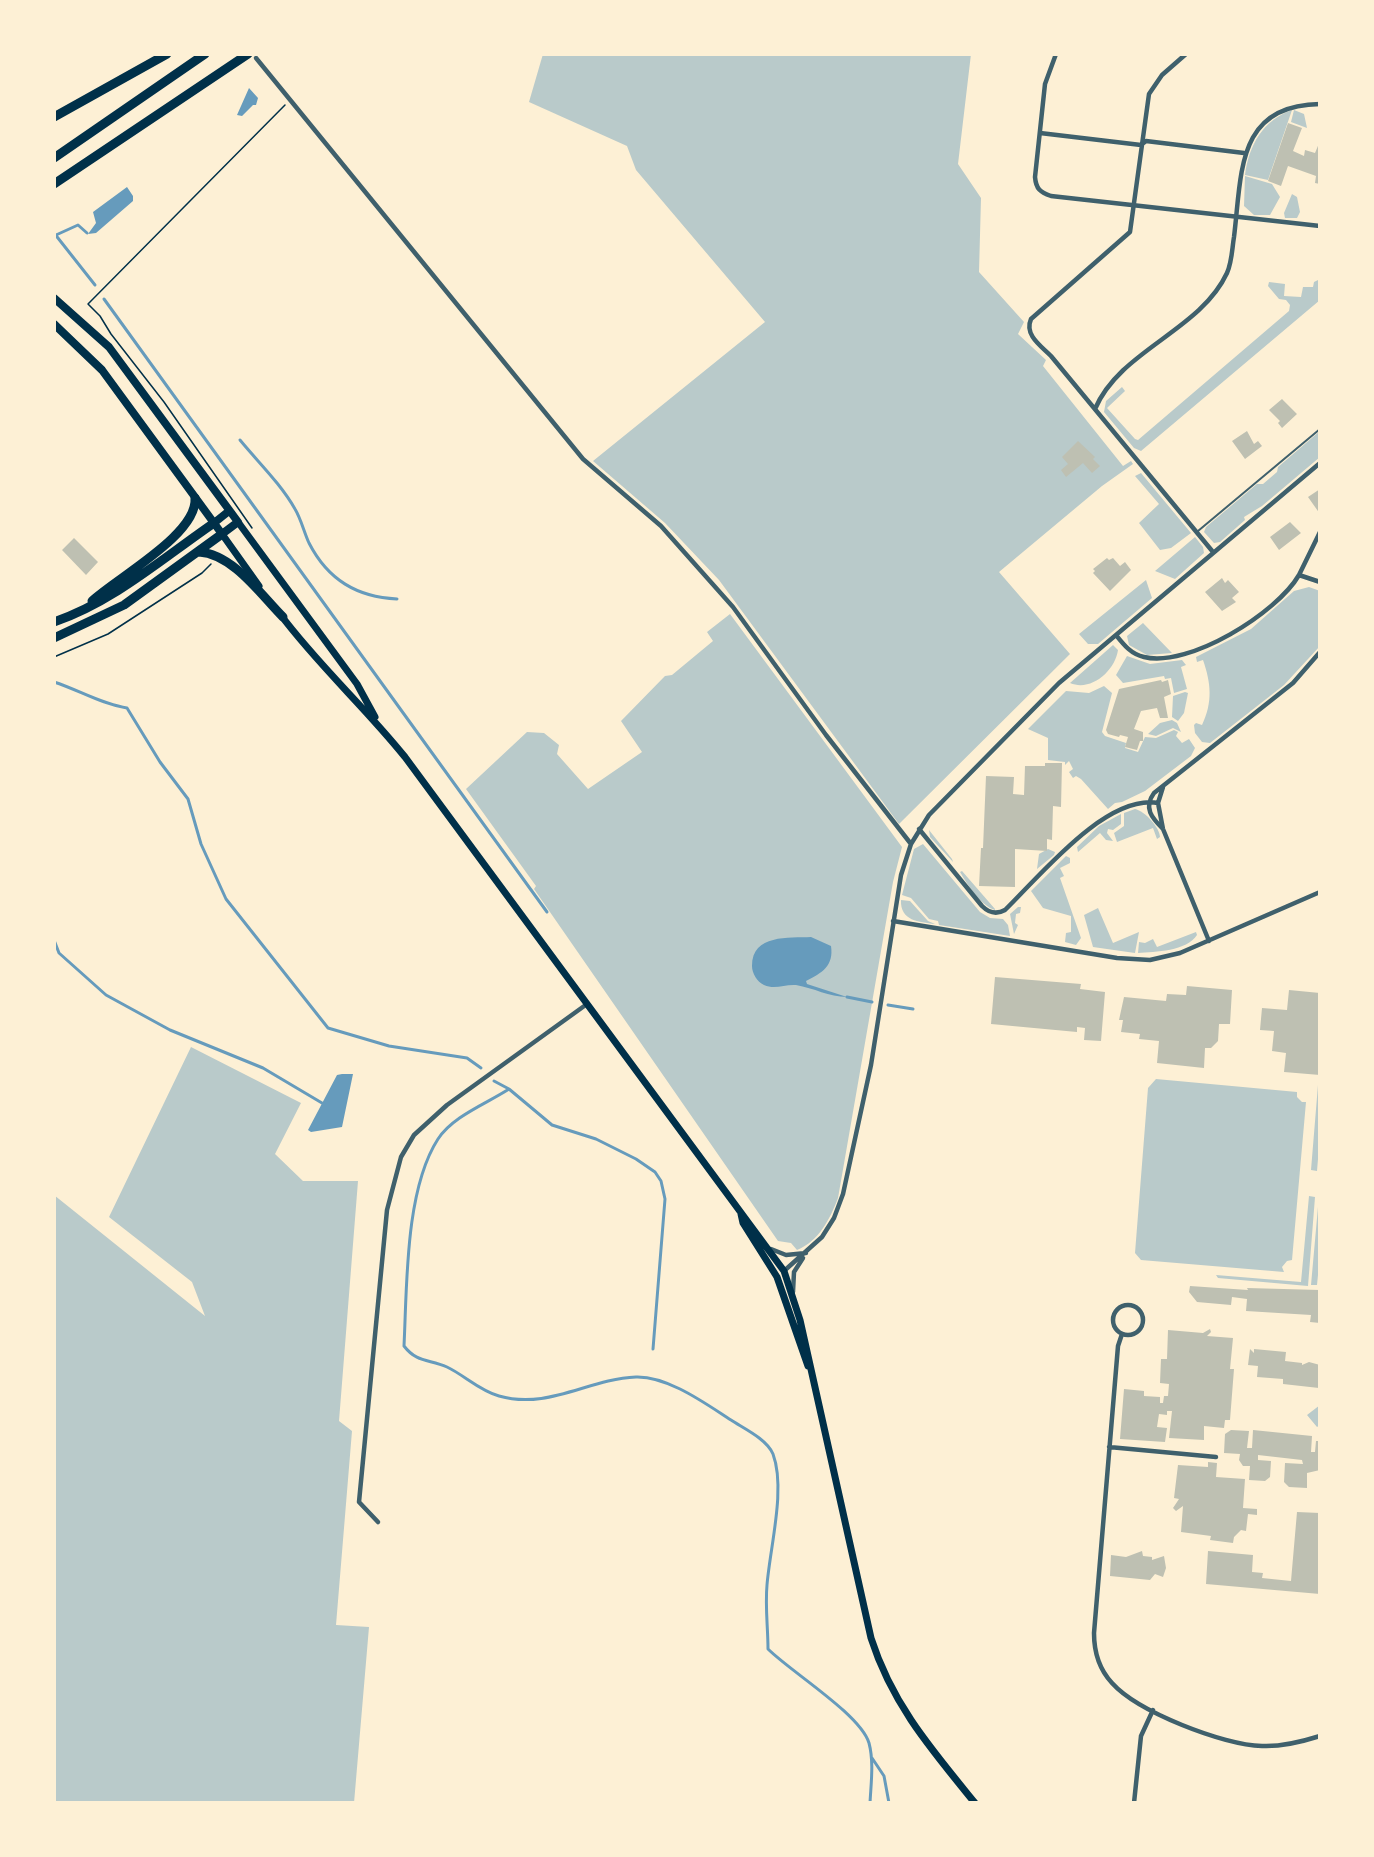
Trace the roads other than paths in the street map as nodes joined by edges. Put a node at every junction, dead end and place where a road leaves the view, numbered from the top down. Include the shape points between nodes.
1 (166, 54) edge
2 (205, 54) edge
3 (1056, 54) edge
4 (1186, 54) edge
5 (252, 56) edge
6 (1320, 104) edge
7 (54, 117) edge
8 (1040, 133) junction
9 (1141, 145) junction
10 (1244, 153) junction
11 (54, 158) edge
12 (54, 184) edge
13 (1135, 205) junction
14 (1236, 217) junction
15 (1320, 226) edge
16 (54, 298) edge
17 (54, 324) edge
18 (1095, 409) junction
19 (1320, 429) edge
20 (1320, 464) edge
21 (195, 498) junction
22 (230, 511) junction
23 (238, 522) junction
24 (214, 523) junction
25 (1197, 532) junction
26 (1320, 532) edge
27 (222, 534) junction
28 (199, 552) junction
29 (1214, 552) junction
30 (1299, 575) junction
31 (1320, 582) edge
32 (79, 613) junction
33 (283, 617) junction
34 (54, 622) edge
35 (1116, 635) junction
36 (54, 638) edge
37 (1320, 652) edge
38 (379, 724) junction
39 (1165, 784) junction
40 (1149, 801) junction
41 (1158, 803) junction
42 (919, 829) junction
43 (1163, 829) junction
44 (911, 844) junction
45 (1320, 892) edge
46 (893, 921) junction
47 (1209, 941) junction
48 (587, 1004) junction
49 (741, 1214) junction
50 (771, 1249) junction
51 (806, 1253) junction
52 (784, 1271) junction
53 (777, 1277) junction
54 (793, 1292) junction
55 (1122, 1334) junction
56 (808, 1367) junction
57 (1110, 1447) junction
58 (1216, 1457) dead end
59 (378, 1522) dead end
60 (1153, 1710) junction
61 (1320, 1736) edge
62 (975, 1803) edge
63 (1134, 1803) edge

1 - 7 highway
2 - 11 highway
3 - 8 street via 1045,84
4 - 9 street via 1162,75 1149,94
5 - 12 highway
5 - 44 street via 583,459 677,542 733,608
6 - 10 street via 1279,110 1258,128
8 - 9 street
8 - 13 street via 1036,186 1041,193
9 - 10 street via 1146,141
9 - 13 street
10 - 14 street
13 - 14 street
13 - 18 street via 1126,236 1031,319 1029,325 1031,336
14 - 15 street
14 - 18 street via 1231,259 1219,288 1116,378 1104,390
16 - 22 main road via 109,347
17 - 21 main road via 102,370
18 - 25 street
19 - 25 lane
20 - 29 street
21 - 24 main road
21 - 32 highway via 193,513 174,539 108,586
22 - 23 main road
22 - 24 main road
23 - 27 main road
23 - 38 main road via 357,684
24 - 27 main road
24 - 32 highway
25 - 29 street
26 - 30 street
27 - 28 highway
27 - 33 main road
28 - 33 highway via 216,556 239,573
28 - 36 highway via 124,605
29 - 35 street
30 - 31 street
30 - 35 street via 1241,631 1188,652 1146,658 1130,651
32 - 34 highway
33 - 38 main road via 342,689
35 - 42 street via 1059,683
37 - 39 street via 1293,683
38 - 48 main road
39 - 40 street
39 - 41 street
40 - 41 street
40 - 42 street via 1137,802 1098,820 998,913 982,906
40 - 43 street via 1150,813
41 - 43 street
42 - 44 street
43 - 47 street
44 - 46 street
45 - 47 street
46 - 47 street via 1129,960 1169,957
46 - 51 street via 871,1065 843,1194 834,1218
48 - 49 main road
48 - 59 street via 447,1105 414,1135 401,1157 387,1210 359,1502
49 - 50 main road
49 - 53 main road
50 - 51 street via 786,1255
50 - 52 main road
51 - 52 street
51 - 54 street via 794,1272
52 - 53 street
52 - 54 main road
53 - 56 main road
54 - 56 main road
55 - 55 street via 1114,1325 1114,1313 1123,1306 1133,1306 1141,1314 1142,1324 1133,1334
55 - 57 street
56 - 62 main road via 881,1670 896,1699
57 - 58 street
57 - 60 street via 1095,1649 1102,1670 1114,1686
60 - 61 street via 1201,1733 1251,1745 1296,1743
60 - 63 street via 1142,1736

